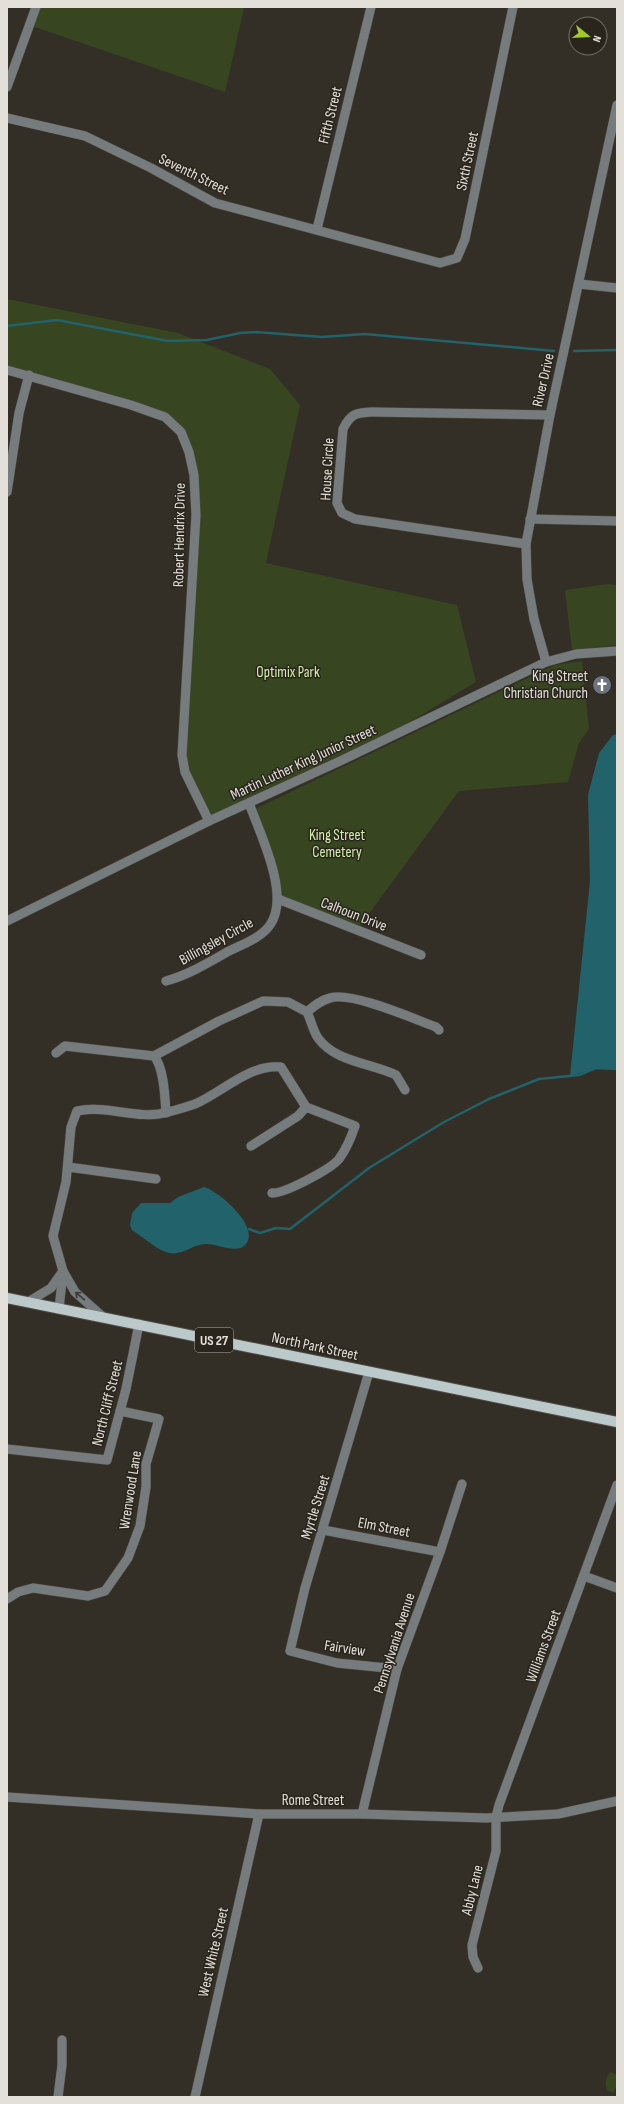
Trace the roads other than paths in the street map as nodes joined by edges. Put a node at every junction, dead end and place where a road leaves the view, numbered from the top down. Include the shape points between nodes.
1 (36, 7) edge
2 (371, 7) edge
3 (513, 7) edge
4 (7, 87) edge
5 (617, 105) edge
6 (7, 118) edge
7 (614, 131) edge
8 (317, 229) junction
9 (397, 251) joint
10 (579, 284) junction
11 (617, 288) edge
12 (7, 370) edge
13 (29, 375) junction
14 (550, 415) junction
15 (7, 492) edge
16 (530, 519) junction
17 (617, 521) edge
18 (526, 544) junction
19 (617, 651) edge
20 (546, 662) junction
21 (249, 802) junction
22 (209, 821) junction
23 (278, 899) junction
24 (7, 914) edge
25 (7, 921) edge
26 (421, 955) dead end
27 (166, 981) dead end
28 (307, 1012) junction
29 (439, 1030) dead end
30 (56, 1053) dead end
31 (154, 1056) junction
32 (405, 1090) dead end
33 (306, 1107) junction
34 (166, 1113) junction
35 (251, 1146) dead end
36 (68, 1167) junction
37 (156, 1179) dead end
38 (272, 1193) dead end
39 (63, 1271) junction
40 (7, 1298) edge
41 (28, 1302) junction
42 (60, 1309) junction
43 (102, 1316) junction
44 (139, 1324) junction
45 (369, 1372) junction
46 (120, 1411) junction
47 (617, 1422) edge
48 (7, 1449) edge
49 (462, 1484) dead end
50 (617, 1486) edge
51 (323, 1530) junction
52 (440, 1552) junction
53 (584, 1576) junction
54 (617, 1588) edge
55 (7, 1599) edge
56 (290, 1651) joint
57 (397, 1669) junction
58 (7, 1798) edge
59 (617, 1801) edge
60 (259, 1814) junction
61 (362, 1814) junction
62 (496, 1817) junction
63 (478, 1968) dead end
64 (62, 2040) dead end
65 (58, 2097) edge
66 (195, 2097) edge

1 - 4 street
2 - 8 street, Fifth Street
3 - 9 street, Sixth Street via 465,239 456,258 440,263
5 - 7 street, River Drive
6 - 8 street, Seventh Street via 84,136 151,168 215,203
7 - 10 street, River Drive
8 - 9 street, Seventh Street
10 - 11 street
10 - 14 street, River Drive
12 - 13 street, Robert Hendrix Drive
13 - 15 street via 19,413
13 - 22 street, Robert Hendrix Drive via 165,417 181,432 194,474 196,515 182,755 188,778
14 - 16 street, River Drive
14 - 18 street, House Circle via 356,413 343,429 337,503 342,513 355,519
16 - 17 street
16 - 18 street, River Drive
18 - 20 street, River Drive via 527,579 534,619
19 - 20 street, Martin Luther King Junior Street via 576,654
20 - 21 street, Martin Luther King Junior Street
21 - 22 street, Martin Luther King Junior Street
21 - 23 street, Billingsley Circle via 268,856
22 - 25 street, Martin Luther King Junior Street
23 - 26 street, Calhoun Drive
23 - 27 street, Billingsley Circle via 277,909 269,926 255,938 184,976
24 - 25 street
28 - 29 street via 318,1003 332,997 354,998
28 - 31 street via 288,1002 263,1001
28 - 32 street via 318,1037 328,1049 396,1075
30 - 31 street via 65,1046
31 - 34 street via 158,1061
33 - 34 street via 281,1067 272,1066 249,1074 195,1104
33 - 35 street via 298,1116
33 - 38 street via 355,1126 349,1145 338,1161 280,1194
34 - 36 street via 152,1115 88,1108 77,1111 71,1126
36 - 37 street
36 - 39 street via 53,1236
39 - 41 street via 51,1288
39 - 42 street
43 -> 39 street via 75,1292
40 - 41 main road, North Park Street / US 27
41 - 42 main road, North Park Street / US 27
42 - 43 main road, North Park Street / US 27
43 - 44 main road, North Park Street / US 27
44 - 45 main road, North Park Street / US 27
44 - 46 street, North Cliff Street
45 - 47 main road, North Park Street / US 27
45 - 51 street, Myrtle Street
46 - 48 street, North Cliff Street via 107,1460
46 - 55 street, Wrenwood Lane via 159,1419 146,1464 146,1487 140,1526 128,1558 105,1591 88,1596 33,1588 18,1592
49 - 52 street, Pennsylvania Avenue
50 - 53 street, Williams Street
51 - 52 street, Elm Street
51 - 56 street, Myrtle Street via 305,1588
52 - 57 street, Pennsylvania Avenue
53 - 54 street
53 - 62 street, Williams Street
56 - 57 street, Fairview via 337,1663
57 - 61 street, Pennsylvania Avenue
58 - 60 street, Rome Street
59 - 62 street, Rome Street via 558,1814
60 - 61 street, Rome Street
60 - 66 street, West White Street
61 - 62 street, Rome Street
62 - 63 street, Abby Lane via 496,1851 472,1945 473,1957
64 - 65 street

